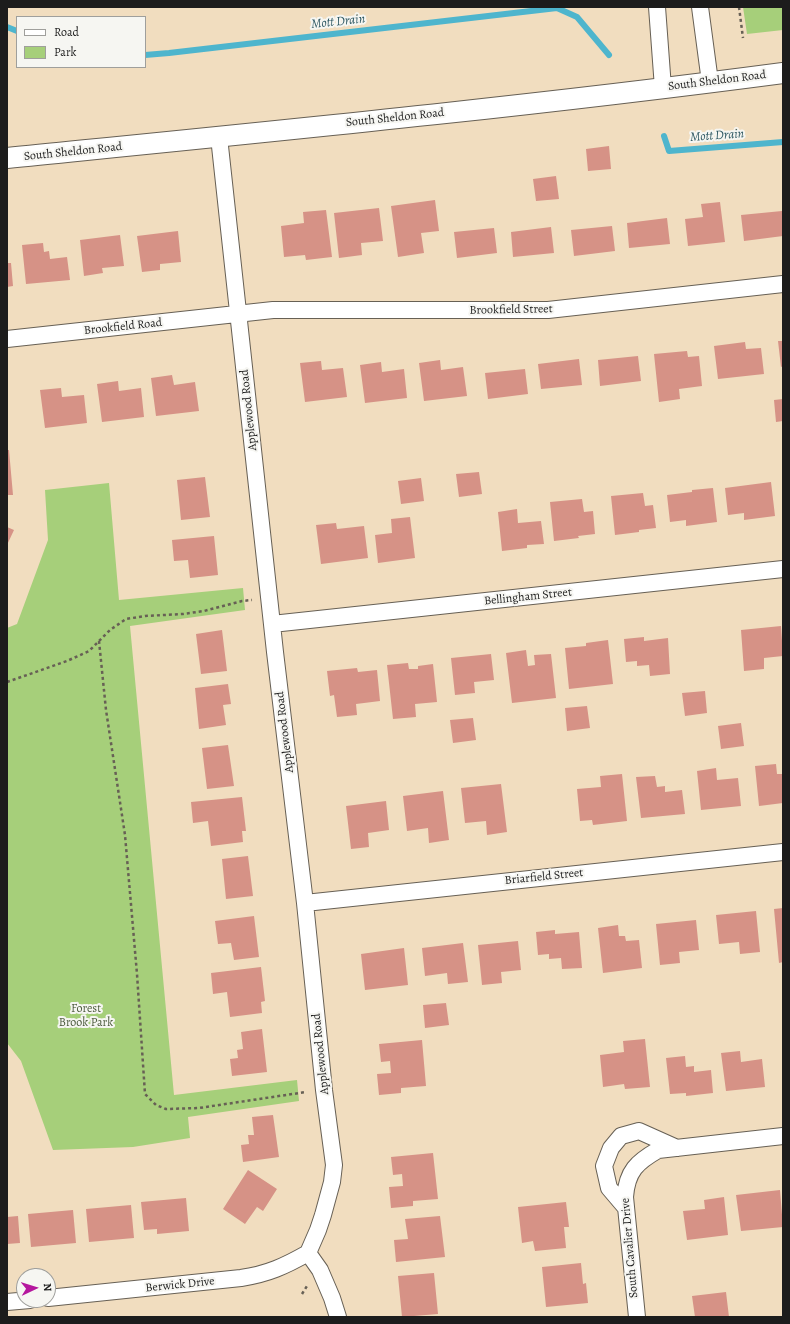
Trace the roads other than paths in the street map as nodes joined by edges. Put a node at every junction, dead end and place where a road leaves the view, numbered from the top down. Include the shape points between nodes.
1 (657, 7) edge
2 (700, 7) edge
3 (783, 73) edge
4 (710, 82) junction
5 (663, 88) junction
6 (219, 137) junction
7 (7, 158) edge
8 (783, 284) edge
9 (238, 314) junction
10 (7, 339) edge
11 (783, 569) edge
12 (272, 624) junction
13 (783, 852) edge
14 (305, 903) junction
15 (783, 1136) edge
16 (677, 1148) junction
17 (626, 1208) junction
18 (308, 1253) junction
19 (56, 1297) edge
20 (338, 1317) edge
21 (637, 1317) edge

1 - 5 street
2 - 4 street
3 - 4 street, South Sheldon Road
4 - 5 street, South Sheldon Road
5 - 6 street, South Sheldon Road
6 - 7 street, South Sheldon Road
6 - 9 street, Applewood Road
8 - 9 street, Brookfield Street via 548,310 315,309
9 - 10 street, Brookfield Road
9 - 12 street, Applewood Road
11 - 12 street, Bellingham Street
12 - 14 street, Applewood Road
13 - 14 street, Briarfield Street
14 - 18 street, Applewood Road via 334,1165 323,1215
15 - 16 street, South Cavalier Drive
16 - 17 street, South Cavalier Drive via 658,1150 635,1167 626,1189
16 - 17 street via 639,1132 621,1136 611,1148 604,1166 609,1188
17 - 21 street, South Cavalier Drive
18 - 19 street, Berwick Drive via 278,1268 254,1276
18 - 20 street via 320,1270

